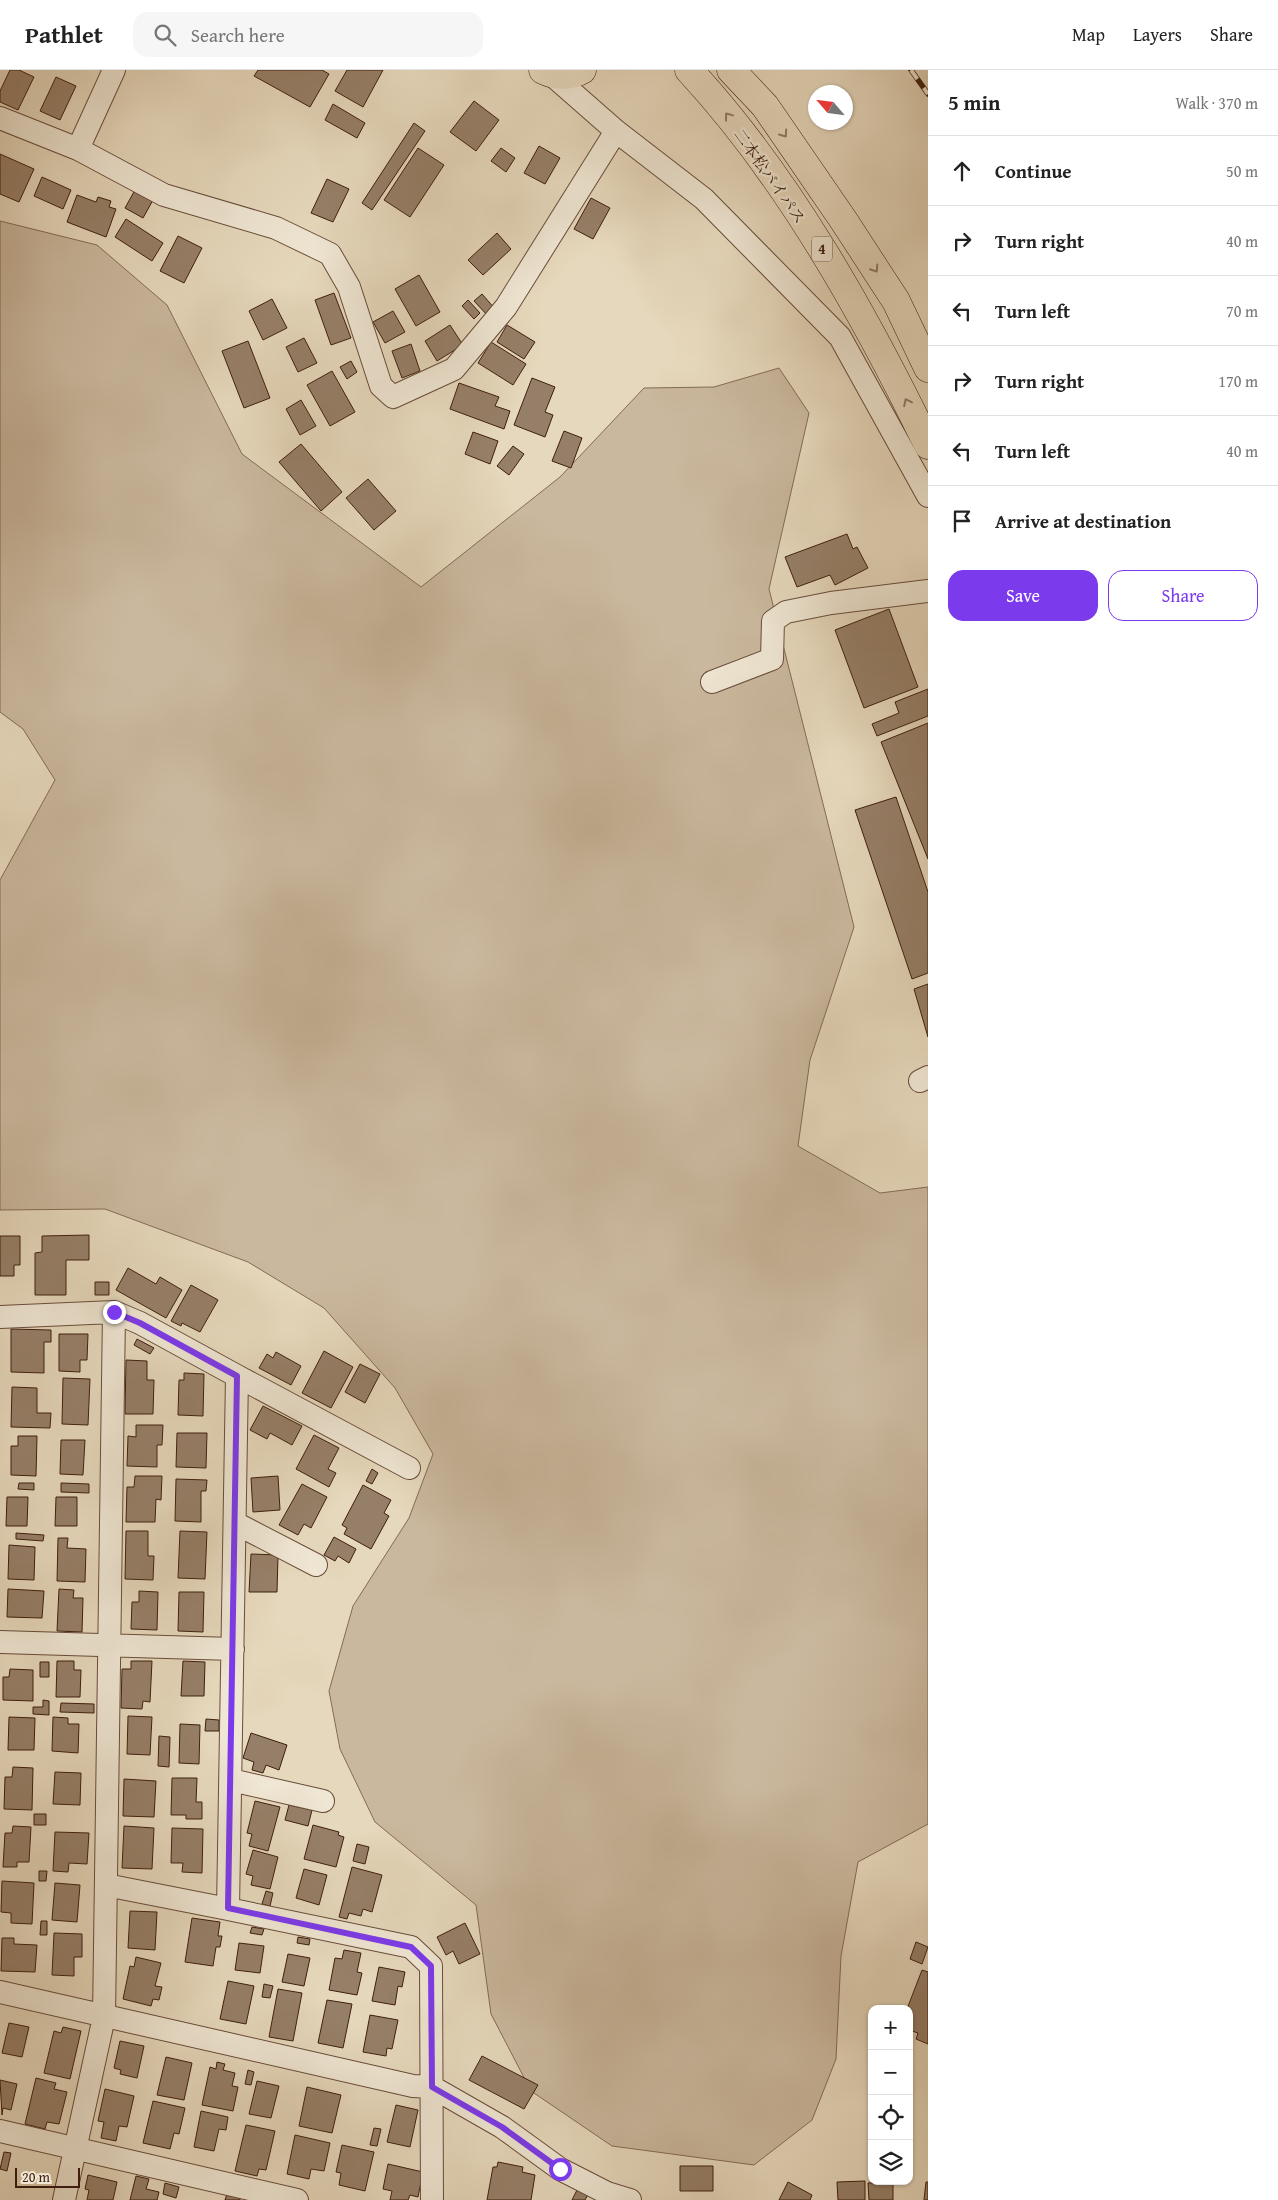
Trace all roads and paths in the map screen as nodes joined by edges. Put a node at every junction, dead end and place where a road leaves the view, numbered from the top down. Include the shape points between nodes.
1 (114, 70) edge
2 (582, 70) edge
3 (690, 70) edge
4 (731, 70) edge
5 (547, 72) edge
6 (0, 118) edge
7 (616, 131) junction
8 (78, 149) junction
9 (928, 368) edge
10 (928, 446) edge
11 (928, 496) edge
12 (928, 591) edge
13 (712, 682) dead end
14 (114, 1312) junction
15 (0, 1317) edge
16 (237, 1376) junction
17 (409, 1468) dead end
18 (235, 1523) junction
19 (316, 1565) dead end
20 (0, 1642) edge
21 (109, 1647) junction
22 (233, 1649) junction
23 (231, 1780) junction
24 (323, 1801) dead end
25 (106, 1885) junction
26 (228, 1908) junction
27 (0, 1992) edge
28 (104, 2017) junction
29 (432, 2087) junction
30 (0, 2131) edge
31 (76, 2149) junction
32 (64, 2200) edge
33 (297, 2200) edge
34 (432, 2200) edge
35 (630, 2200) edge

1 - 8 street
2 - 5 main road via 574,74
10 -> 3 main road, 二本松バイパス / 4 via 884,355 828,258 766,167
4 -> 9 main road, 4 via 765,106 844,221 896,301
5 - 7 street
6 - 8 street
7 - 8 street via 506,307 454,369 393,397 381,386 348,287 330,254 276,228 164,195
7 - 11 street via 704,199 840,336
12 - 13 street via 786,612 773,621 772,659
14 - 15 street
14 - 16 street
14 - 21 street
16 - 17 street
16 - 18 street
18 - 19 street
18 - 22 street
20 - 21 street
21 - 22 street
21 - 25 street
22 - 23 street
23 - 24 street
23 - 26 street
25 - 26 street
25 - 28 street
26 - 29 street via 411,1947 431,1966
27 - 28 street
28 - 29 street via 413,2086
28 - 31 street
29 - 34 street
29 - 35 street via 502,2127 560,2169 607,2193
30 - 31 street
31 - 32 street
31 - 33 street

